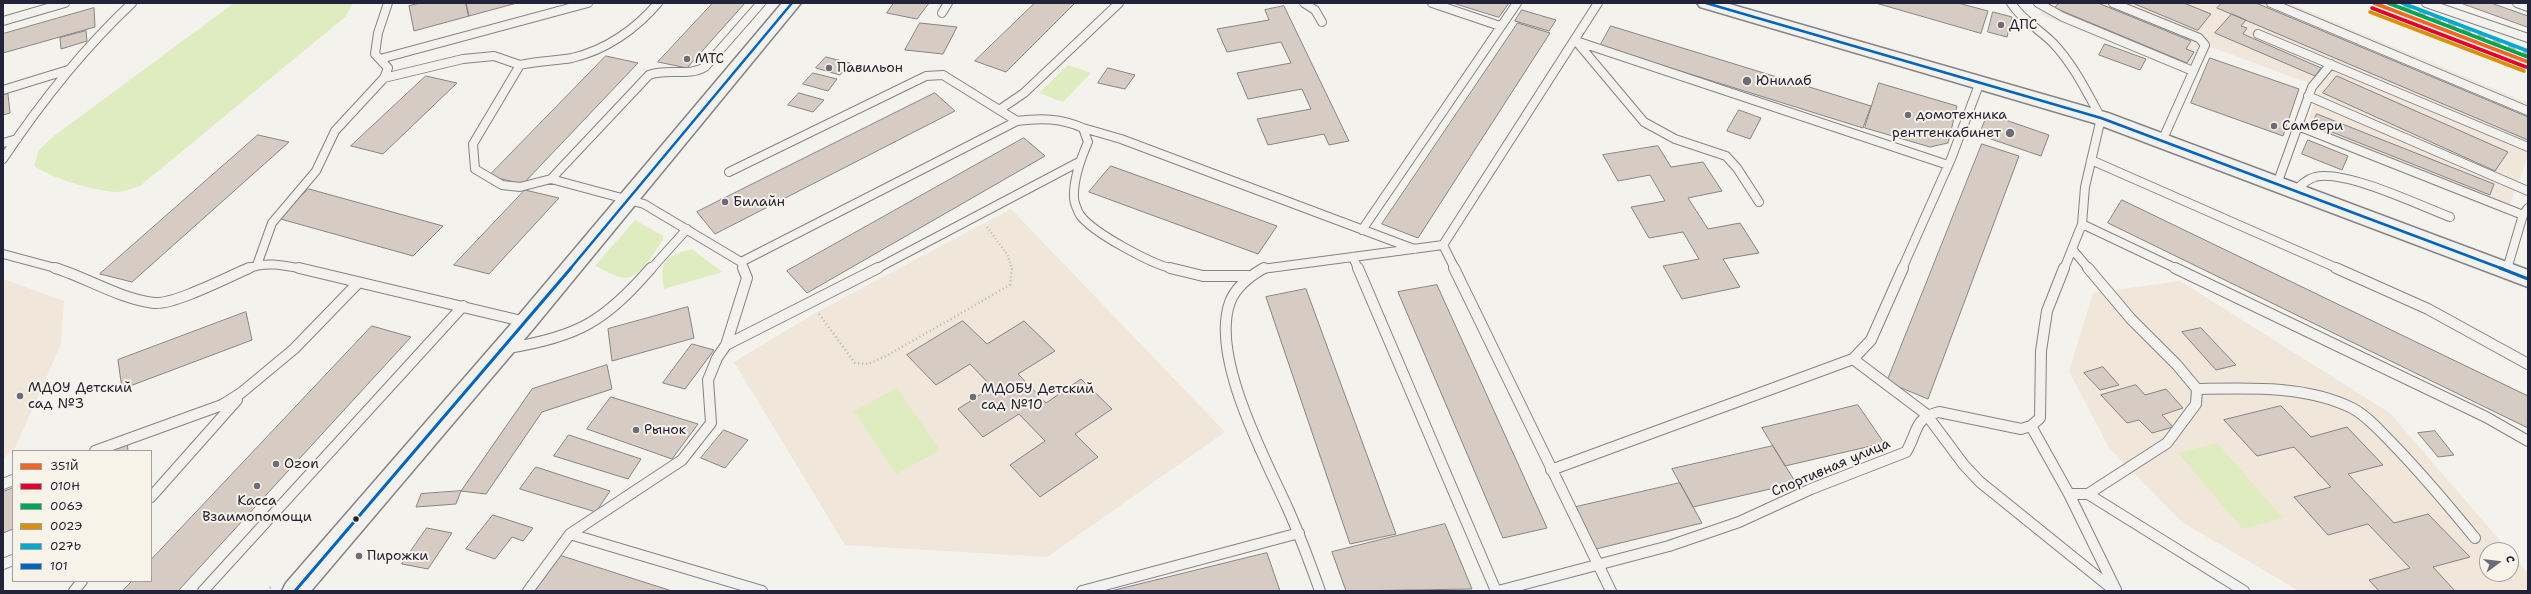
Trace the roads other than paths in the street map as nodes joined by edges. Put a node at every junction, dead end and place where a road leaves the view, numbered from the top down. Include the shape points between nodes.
1 (66, 3) edge
2 (132, 3) edge
3 (388, 3) edge
4 (588, 3) edge
5 (658, 3) edge
6 (762, 3) edge
7 (792, 3) edge
8 (948, 3) edge
9 (1119, 3) edge
10 (1304, 3) edge
11 (1432, 3) edge
12 (1517, 3) edge
13 (1598, 3) edge
14 (1706, 3) edge
15 (2011, 3) edge
16 (2038, 3) edge
17 (2113, 3) edge
18 (2271, 3) edge
19 (2426, 3) edge
20 (2517, 3) edge
21 (2528, 7) edge
22 (942, 13) dead end
23 (3, 21) edge
24 (1322, 22) dead end
25 (1500, 26) junction
26 (2258, 34) dead end
27 (2528, 38) edge
28 (1576, 41) junction
29 (380, 59) junction
30 (2331, 64) junction
31 (520, 65) junction
32 (68, 70) junction
33 (2194, 71) junction
34 (384, 78) junction
35 (1980, 82) junction
36 (3, 90) edge
37 (2308, 96) junction
38 (999, 110) junction
39 (2528, 110) edge
40 (2101, 118) junction
41 (1017, 121) junction
42 (2298, 126) junction
43 (1083, 128) junction
44 (17, 139) junction
45 (2162, 141) junction
46 (3, 143) edge
47 (2528, 147) edge
48 (3, 159) edge
49 (2091, 160) junction
50 (1079, 162) junction
51 (1948, 164) junction
52 (729, 172) dead end
53 (551, 179) junction
54 (2277, 184) junction
55 (2295, 191) junction
56 (2528, 191) edge
57 (629, 198) junction
58 (1759, 202) dead end
59 (2526, 212) edge
60 (2450, 217) dead end
61 (2082, 224) junction
62 (687, 229) junction
63 (1362, 230) junction
64 (1443, 245) junction
65 (2072, 249) junction
66 (1417, 250) junction
67 (3, 254) edge
68 (1353, 257) junction
69 (741, 262) junction
70 (257, 265) junction
71 (2507, 270) junction
72 (1248, 276) junction
73 (2528, 279) edge
74 (358, 282) junction
75 (463, 306) junction
76 (526, 322) junction
77 (726, 346) junction
78 (502, 349) junction
79 (1853, 359) junction
80 (2528, 364) edge
81 (2197, 389) junction
82 (242, 394) junction
83 (1926, 414) junction
84 (2031, 426) junction
85 (2528, 442) edge
86 (98, 450) edge
87 (1551, 470) junction
88 (2069, 494) junction
89 (2088, 494) junction
90 (152, 496) edge
91 (570, 534) junction
92 (1299, 534) junction
93 (2475, 538) dead end
94 (1597, 565) junction
95 (81, 582) edge
96 (74, 591) edge
97 (202, 591) edge
98 (294, 591) edge
99 (528, 591) edge
100 (762, 591) edge
101 (1082, 591) edge
102 (1320, 591) edge
103 (1497, 591) edge
104 (1611, 591) edge
105 (2116, 591) edge
106 (2244, 591) edge

1 - 23 lane
2 - 32 lane via 110,23
3 - 29 lane via 378,33 375,54
4 - 29 lane
5 - 31 lane via 648,16 619,37 591,51 560,60 534,61
6 - 53 lane via 706,68 688,73 671,69 650,75
7 - 57 main road
8 - 22 lane
9 - 38 lane via 1024,94
10 - 24 lane via 1314,10
11 - 25 lane
12 - 25 lane
13 - 28 lane
14 - 35 main road
15 - 40 lane via 2068,61
16 - 33 lane via 2070,20
17 - 33 lane via 2199,38 2205,45
18 - 39 lane
19 - 27 lane
20 - 21 lane
25 - 63 lane
26 - 30 lane
28 - 51 lane
28 - 58 lane via 1644,122 1675,139 1726,156
28 - 64 lane
29 - 34 lane via 388,68
30 - 37 lane via 2312,87
30 - 47 lane
31 - 34 lane via 494,56 463,58
31 - 53 lane via 474,144 474,168 487,180 500,186 518,188
32 - 36 lane
32 - 44 lane
33 - 45 lane
34 - 70 lane via 335,131 316,171 272,223
35 - 40 main road
35 - 51 lane
37 - 42 lane
37 - 56 lane
38 - 41 lane
38 - 52 lane via 942,75 926,76
40 - 45 main road
40 - 49 lane
41 - 43 lane via 1051,117 1072,122
41 - 69 lane
42 - 54 lane
42 - 59 lane
43 - 50 lane via 1088,142
43 - 63 lane via 1121,139
44 - 46 lane
44 - 48 lane
45 - 54 main road
49 - 61 lane via 2085,187
49 - 80 lane via 2428,309
50 - 72 lane via 1074,198 1080,215 1112,240 1159,266 1203,276
50 - 77 lane via 811,304
51 - 79 lane via 1871,340
53 - 57 lane
54 - 55 main road
55 - 60 lane via 2305,180 2318,176 2350,181
55 - 71 main road
57 - 62 lane
57 - 76 main road
59 - 71 lane
61 - 65 lane
61 - 85 lane via 2486,417
62 - 69 lane
62 - 78 lane via 619,302 595,322 579,330
63 - 66 lane
64 - 66 lane
64 - 87 lane
65 - 81 lane via 2111,297 2187,375
65 - 84 lane via 2047,311 2041,351 2040,418
66 - 68 lane
67 - 70 lane via 80,274 129,297 155,303 173,300
68 - 72 lane via 1265,268
68 - 103 lane
69 - 77 lane via 748,278
70 - 74 lane via 280,264
71 - 73 main road
72 - 92 lane via 1236,290 1228,308 1232,366 1248,419
74 - 75 lane
74 - 82 lane via 293,348
75 - 76 lane
75 - 97 lane
76 - 78 main road
77 - 91 lane via 708,380 711,422 682,460
78 - 98 main road
79 - 83 lane
79 - 87 lane
81 - 89 lane via 2196,404 2167,443
81 - 93 lane via 2231,388 2294,392 2348,406 2374,425 2420,471
82 - 86 lane via 222,405
82 - 90 lane
83 - 84 lane via 1939,412 2006,428 2021,429
83 - 94 lane, Спортивная улица via 1920,419 1912,444 1906,452 1740,522 1669,546
83 - 105 lane via 1980,482
84 - 88 lane
87 - 94 lane
88 - 89 lane
88 - 105 lane
89 - 106 lane
91 - 99 lane
91 - 100 lane
92 - 101 lane
92 - 102 lane
94 - 103 lane, Спортивная улица
94 - 104 lane
95 - 96 lane

